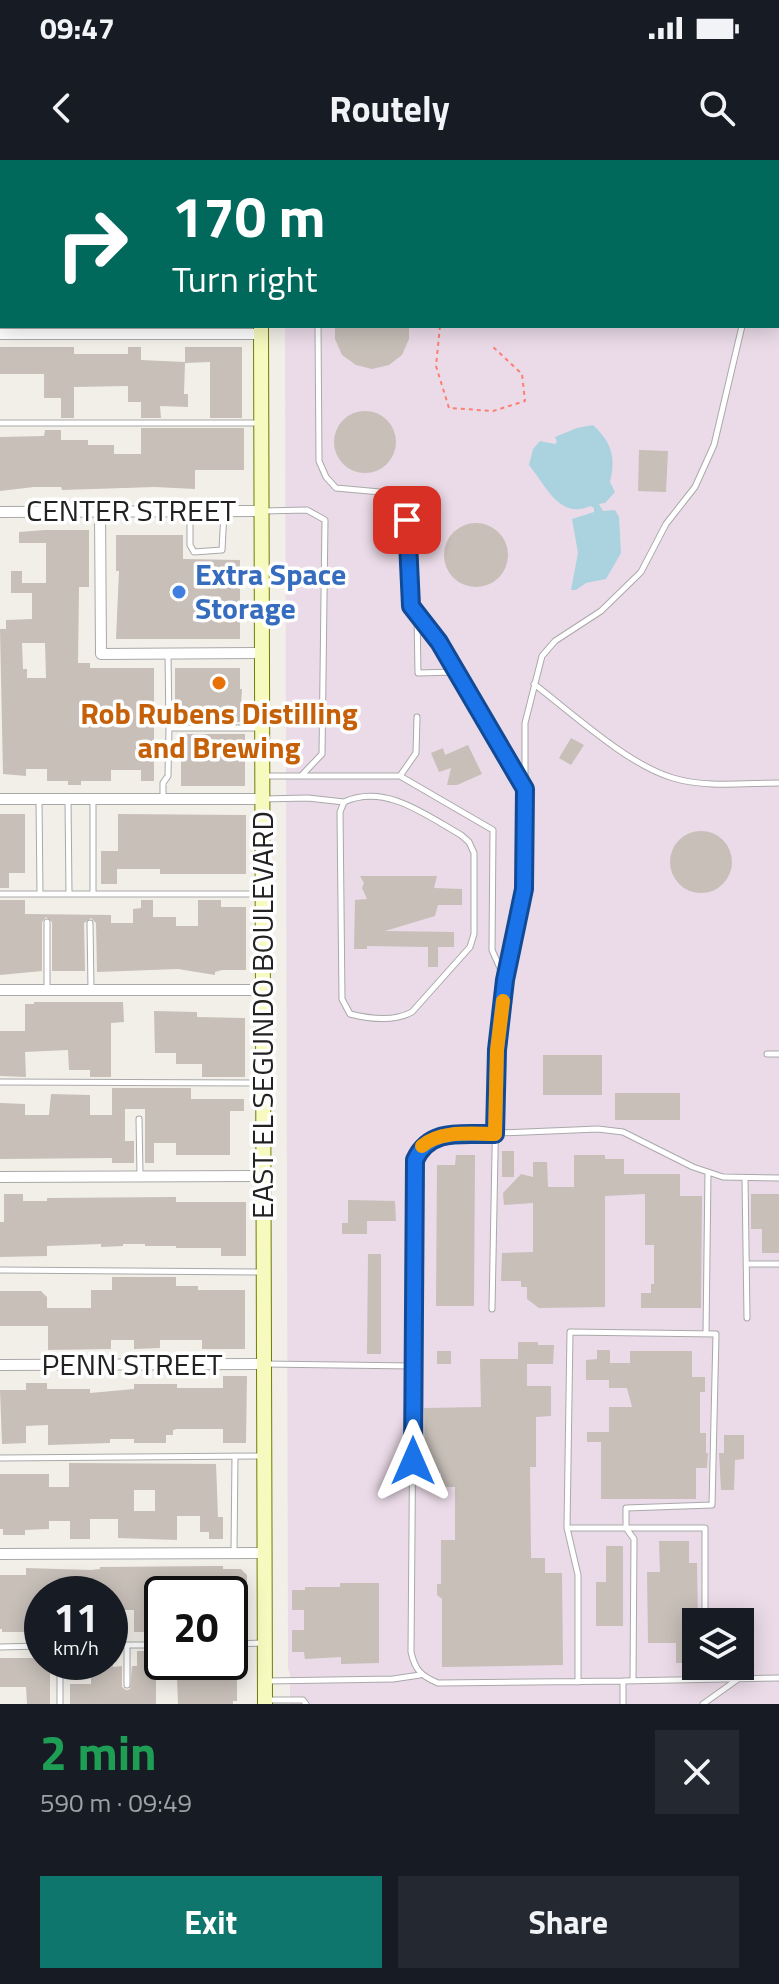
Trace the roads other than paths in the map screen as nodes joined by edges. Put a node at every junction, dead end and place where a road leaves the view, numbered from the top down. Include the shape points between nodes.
1 (318, 328) edge
2 (742, 328) edge
3 (114, 330) edge
4 (155, 330) edge
5 (261, 330) edge
6 (0, 334) edge
7 (0, 423) edge
8 (262, 423) junction
9 (100, 511) junction
10 (190, 511) junction
11 (224, 511) junction
12 (262, 511) junction
13 (0, 512) edge
14 (417, 613) junction
15 (168, 653) junction
16 (262, 653) junction
17 (456, 672) junction
18 (534, 684) junction
19 (417, 717) dead end
20 (169, 728) junction
21 (262, 728) junction
22 (262, 776) junction
23 (301, 776) junction
24 (400, 776) junction
25 (779, 783) edge
26 (525, 789) junction
27 (0, 799) edge
28 (39, 799) junction
29 (68, 799) junction
30 (93, 799) junction
31 (163, 799) junction
32 (262, 799) junction
33 (344, 802) junction
34 (0, 894) edge
35 (40, 894) junction
36 (69, 894) junction
37 (93, 894) junction
38 (263, 894) junction
39 (47, 922) dead end
40 (90, 923) dead end
41 (505, 980) junction
42 (0, 990) edge
43 (47, 990) junction
44 (91, 990) junction
45 (263, 990) junction
46 (767, 1054) dead end
47 (779, 1054) edge
48 (0, 1082) edge
49 (263, 1083) junction
50 (139, 1119) dead end
51 (495, 1134) junction
52 (708, 1172) junction
53 (140, 1176) junction
54 (263, 1176) junction
55 (0, 1177) edge
56 (745, 1178) junction
57 (779, 1178) edge
58 (746, 1264) junction
59 (779, 1264) edge
60 (0, 1270) edge
61 (264, 1272) junction
62 (492, 1309) dead end
63 (747, 1318) dead end
64 (706, 1334) junction
65 (264, 1364) junction
66 (0, 1365) edge
67 (413, 1366) junction
68 (235, 1456) junction
69 (264, 1456) junction
70 (0, 1458) edge
71 (567, 1528) junction
72 (626, 1528) junction
73 (234, 1553) junction
74 (264, 1553) junction
75 (0, 1554) edge
76 (705, 1608) edge
77 (248, 1643) edge
78 (264, 1643) junction
79 (24, 1646) edge
80 (0, 1647) edge
81 (421, 1675) junction
82 (779, 1678) edge
83 (754, 1679) edge
84 (60, 1680) edge
85 (127, 1680) edge
86 (682, 1680) edge
87 (737, 1680) edge
88 (264, 1681) junction
89 (623, 1681) junction
90 (633, 1681) junction
91 (578, 1682) junction
92 (127, 1685) dead end
93 (265, 1702) edge
94 (60, 1704) edge
95 (306, 1704) edge
96 (623, 1704) edge
97 (703, 1704) edge

1 - 14 lane via 319,461 336,488 380,492 401,506 407,520 411,606
2 - 18 lane via 714,445 695,487 666,524 641,572 601,611 555,641 542,656
3 - 4 street
3 - 6 street
4 - 5 street
5 - 8 main road, EAST EL SEGUNDO BOULEVARD
7 - 8 lane
8 - 12 main road, EAST EL SEGUNDO BOULEVARD
9 - 10 street, CENTER STREET
9 - 13 street, CENTER STREET
9 - 15 street via 101,654
10 - 11 street, CENTER STREET
10 - 11 lane via 194,552 222,550
11 - 12 street, CENTER STREET
12 - 16 main road, EAST EL SEGUNDO BOULEVARD
12 - 23 lane via 307,510 325,520 322,754
14 - 17 lane
14 - 17 lane via 418,673
15 - 16 street
15 - 20 lane
16 - 21 main road, EAST EL SEGUNDO BOULEVARD
17 - 26 lane
18 - 25 lane via 623,751 672,778
18 - 26 lane via 525,723
19 - 24 lane via 416,753
20 - 21 lane
20 - 31 lane
21 - 22 main road, EAST EL SEGUNDO BOULEVARD
22 - 23 lane
22 - 32 main road, EAST EL SEGUNDO BOULEVARD
23 - 24 lane
24 - 41 lane via 493,830 492,950
26 - 41 lane via 524,889
27 - 28 street
28 - 29 street
28 - 35 lane
29 - 30 street
29 - 36 lane
30 - 31 street
30 - 37 lane
31 - 32 street
32 - 33 lane
32 - 38 main road, EAST EL SEGUNDO BOULEVARD
33 - 33 lane via 342,999 350,1014 402,1018 470,947 474,853 461,835 397,800
34 - 35 lane
35 - 36 lane
36 - 37 lane
37 - 38 lane
38 - 45 main road, EAST EL SEGUNDO BOULEVARD
39 - 43 lane
40 - 44 lane
41 - 51 lane
42 - 43 street
43 - 44 street
44 - 45 street
45 - 49 main road, EAST EL SEGUNDO BOULEVARD
46 - 47 lane
48 - 49 lane
49 - 54 main road, EAST EL SEGUNDO BOULEVARD
50 - 53 lane
51 - 52 lane via 623,1132
51 - 62 lane
51 - 67 lane via 430,1139 415,1160
52 - 56 lane
52 - 64 lane
53 - 54 street
53 - 55 street
54 - 61 main road, EAST EL SEGUNDO BOULEVARD
56 - 57 lane
56 - 58 lane
58 - 59 lane
58 - 63 lane
60 - 61 lane
61 - 65 main road, EAST EL SEGUNDO BOULEVARD
64 - 71 lane via 570,1332
64 - 72 lane via 716,1334 712,1505 626,1508
65 - 66 street, PENN STREET
65 - 67 lane
65 - 69 main road, EAST EL SEGUNDO BOULEVARD
67 - 81 lane via 411,1652
68 - 69 lane
68 - 70 lane
68 - 73 lane
69 - 74 main road, EAST EL SEGUNDO BOULEVARD
71 - 72 lane
71 - 91 lane via 578,1575
72 - 76 lane via 705,1528
72 - 90 lane via 634,1539
73 - 74 street
73 - 75 street
74 - 78 main road, EAST EL SEGUNDO BOULEVARD
77 - 78 lane
78 - 88 main road, EAST EL SEGUNDO BOULEVARD
79 - 80 lane
81 - 88 lane
81 - 91 lane via 438,1683
82 - 83 lane
84 - 94 lane
85 - 92 lane
86 - 90 lane
87 - 97 lane
88 - 93 main road, EAST EL SEGUNDO BOULEVARD
89 - 90 lane
89 - 91 lane
89 - 96 lane
93 - 95 lane

